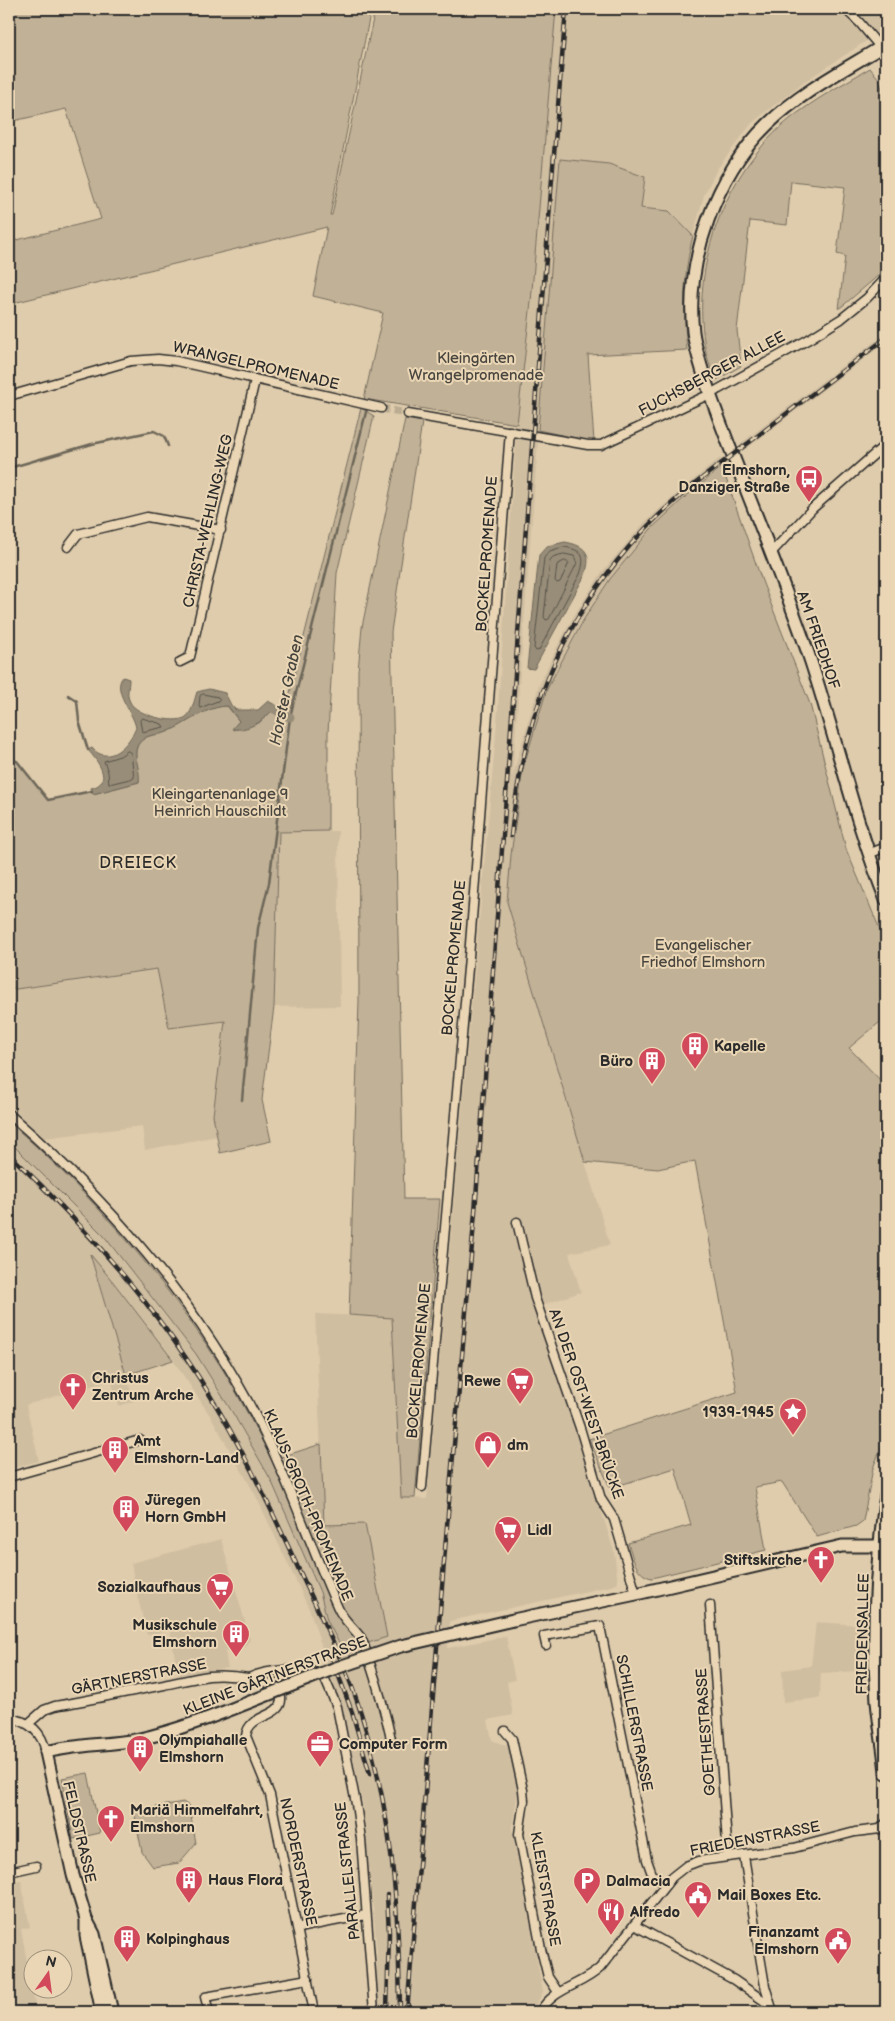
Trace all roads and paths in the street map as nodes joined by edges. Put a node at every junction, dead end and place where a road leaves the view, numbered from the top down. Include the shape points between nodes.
1 (845, 9) edge
2 (883, 46) edge
3 (886, 278) edge
4 (255, 380) junction
5 (710, 394) junction
6 (9, 396) edge
7 (381, 408) tunnel mouth
8 (408, 414) tunnel mouth
9 (510, 431) junction
10 (886, 444) edge
11 (221, 530) junction
12 (68, 547) dead end
13 (770, 553) junction
14 (180, 662) dead end
15 (886, 847) edge
16 (868, 854) junction
17 (886, 900) edge
18 (9, 1114) edge
19 (517, 1222) dead end
20 (140, 1440) dead end
21 (9, 1477) edge
22 (422, 1487) dead end
23 (886, 1494) edge
24 (880, 1546) junction
25 (636, 1594) junction
26 (710, 1605) dead end
27 (546, 1645) dead end
28 (881, 1658) edge
29 (291, 1672) junction
30 (319, 1673) joint
31 (249, 1678) junction
32 (276, 1687) junction
33 (9, 1718) edge
34 (28, 1724) junction
35 (506, 1731) dead end
36 (392, 1743) dead end
37 (46, 1752) junction
38 (886, 1773) edge
39 (886, 1823) edge
40 (744, 1856) junction
41 (728, 1857) junction
42 (36, 1866) dead end
43 (9, 1872) edge
44 (665, 1886) junction
45 (366, 1915) junction
46 (86, 1919) junction
47 (634, 1925) junction
48 (298, 1928) junction
49 (308, 1979) junction
50 (558, 1992) junction
51 (772, 2009) edge
52 (102, 2012) edge
53 (112, 2012) edge
54 (209, 2012) edge
55 (314, 2012) edge
56 (374, 2012) edge
57 (540, 2012) edge

1 - 2 street
2 - 5 main road, AM FRIEDHOF via 814,88 767,125 740,157 714,205 698,254 693,294 693,331
3 - 5 street, FUCHSBERGER ALLEE via 841,319
4 - 6 street, WRANGELPROMENADE via 158,359 132,361
4 - 7 street, WRANGELPROMENADE
4 - 11 street, CHRISTA-WEHLING-WEG
5 - 9 street, FUCHSBERGER ALLEE via 601,446
5 - 13 main road, AM FRIEDHOF
8 - 9 street
9 - 22 street, BOCKELPROMENADE via 469,957
10 - 13 street via 813,508
11 - 12 street via 146,517 78,534
11 - 14 street, CHRISTA-WEHLING-WEG via 190,657
13 - 16 main road, AM FRIEDHOF via 814,670
15 - 16 street
16 - 17 main road, AM FRIEDHOF
18 - 36 street, KLAUS-GROTH-PROMENADE via 121,1223 160,1270 228,1366 268,1441 339,1611 361,1639
19 - 25 street, AN DER OST-WEST-BRÜCKE via 535,1298 601,1499 614,1519
20 - 21 street
23 - 24 main road, FRIEDENSALLEE
24 - 25 main road via 842,1546
24 - 28 main road, FRIEDENSALLEE
25 - 37 main road, KLEINE GÄRTNERSTRASSE, bridge via 400,1646 180,1728 143,1738 67,1746
26 - 41 street, GOETHESTRASSE
27 - 44 street, SCHILLERSTRASSE via 544,1636 600,1626 647,1860 652,1874
28 - 38 main road, FRIEDENSALLEE via 877,1702
29 - 30 street, GÄRTNERSTRASSE
29 - 31 street, GÄRTNERSTRASSE via 274,1670
29 - 32 street
30 - 45 street, PARALLELSTRASSE via 324,1677 337,1707 361,1839
31 - 32 street
31 - 34 street, GÄRTNERSTRASSE via 208,1676 55,1706 44,1710
32 - 48 street, NORDERSTRASSE via 282,1699 279,1707 251,1723 247,1728 247,1742 270,1795
33 - 34 street
34 - 37 street via 41,1736
35 - 50 street, KLEISTSTRASSE via 512,1740 523,1790 519,1834 541,1949 548,1977
37 - 46 main road, FELDSTRASSE via 68,1858
39 - 40 street, FRIEDENSTRASSE via 880,1829
40 - 41 street, FRIEDENSTRASSE
40 - 51 street
41 - 44 street, FRIEDENSTRASSE via 693,1862 679,1870
42 - 43 street
44 - 47 street, FRIEDENSTRASSE
45 - 48 street
45 - 56 street, PARALLELSTRASSE
46 - 52 main road, FELDSTRASSE via 86,1936
46 - 53 main road, FELDSTRASSE via 94,1934
47 - 50 street, FRIEDENSTRASSE via 591,1976
47 - 51 street via 734,1980
48 - 49 street, NORDERSTRASSE
49 - 54 street via 206,1997
49 - 55 street, NORDERSTRASSE
50 - 57 street, FRIEDENSTRASSE

